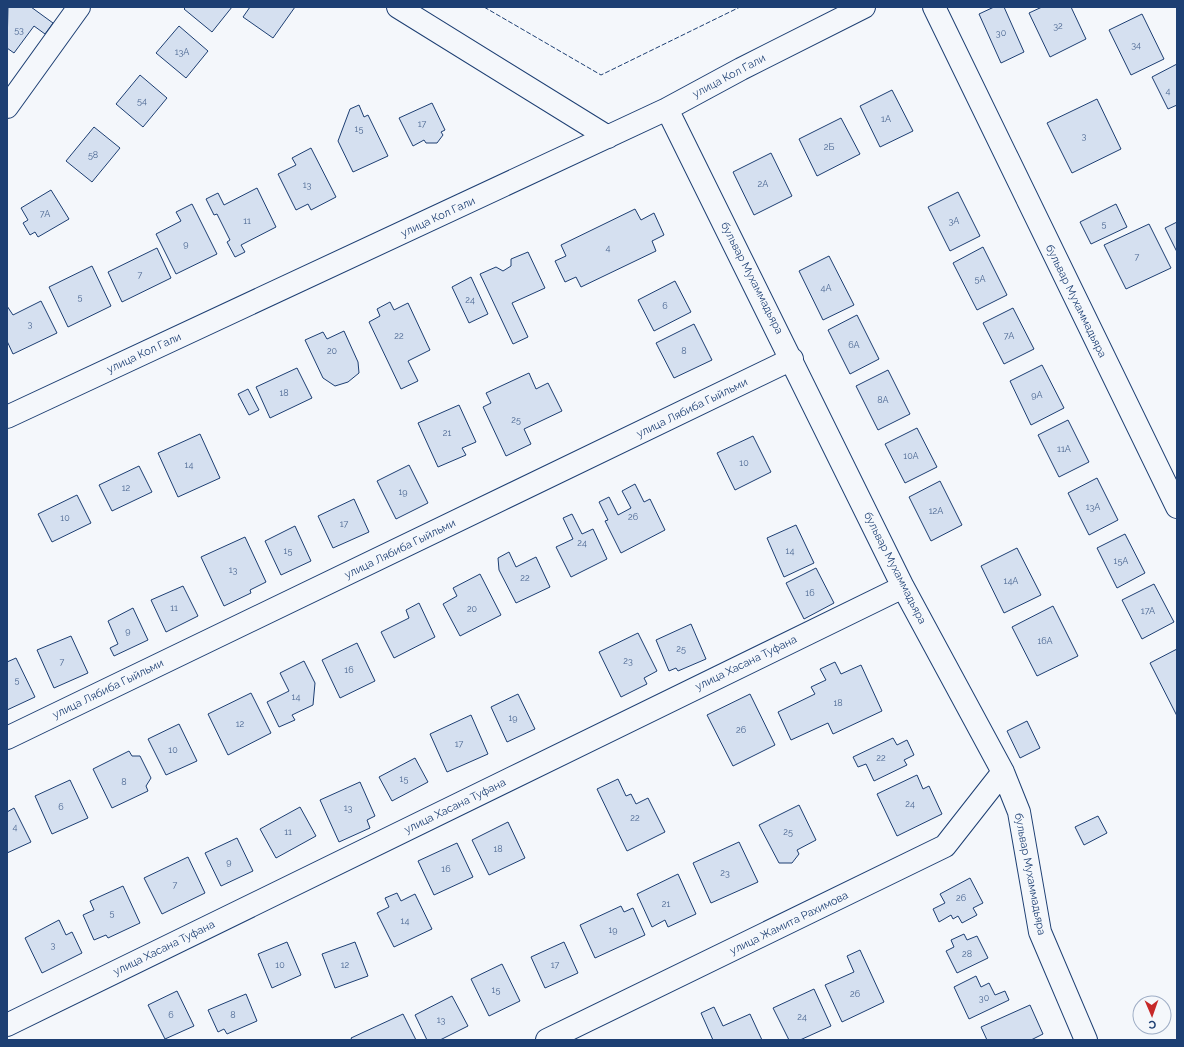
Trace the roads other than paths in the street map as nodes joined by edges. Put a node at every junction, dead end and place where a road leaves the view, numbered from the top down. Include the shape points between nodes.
1 (79, 7) edge
2 (398, 7) edge
3 (864, 7) edge
4 (934, 7) edge
5 (7, 107) edge
6 (667, 109) junction
7 (608, 137) junction
8 (792, 359) junction
9 (7, 417) edge
10 (1177, 507) edge
11 (903, 586) junction
12 (7, 738) edge
13 (1003, 772) junction
14 (7, 1025) edge
15 (547, 1040) edge
16 (1086, 1040) edge

1 - 5 street
2 - 7 street
3 - 6 street, улица Кол Гали
4 - 10 street, бульвар Мухаммадьяра
6 - 7 street, улица Кол Гали
6 - 8 street, бульвар Мухаммадьяра
7 - 9 street, улица Кол Гали
8 - 11 street, бульвар Мухаммадьяра
8 - 12 street, улица Лябиба Гыйльми
11 - 13 street, бульвар Мухаммадьяра
11 - 14 street, улица Хасана Туфана
13 - 15 street, улица Жамита Рахимова via 945,846
13 - 16 street, бульвар Мухаммадьяра via 1018,812 1040,932

